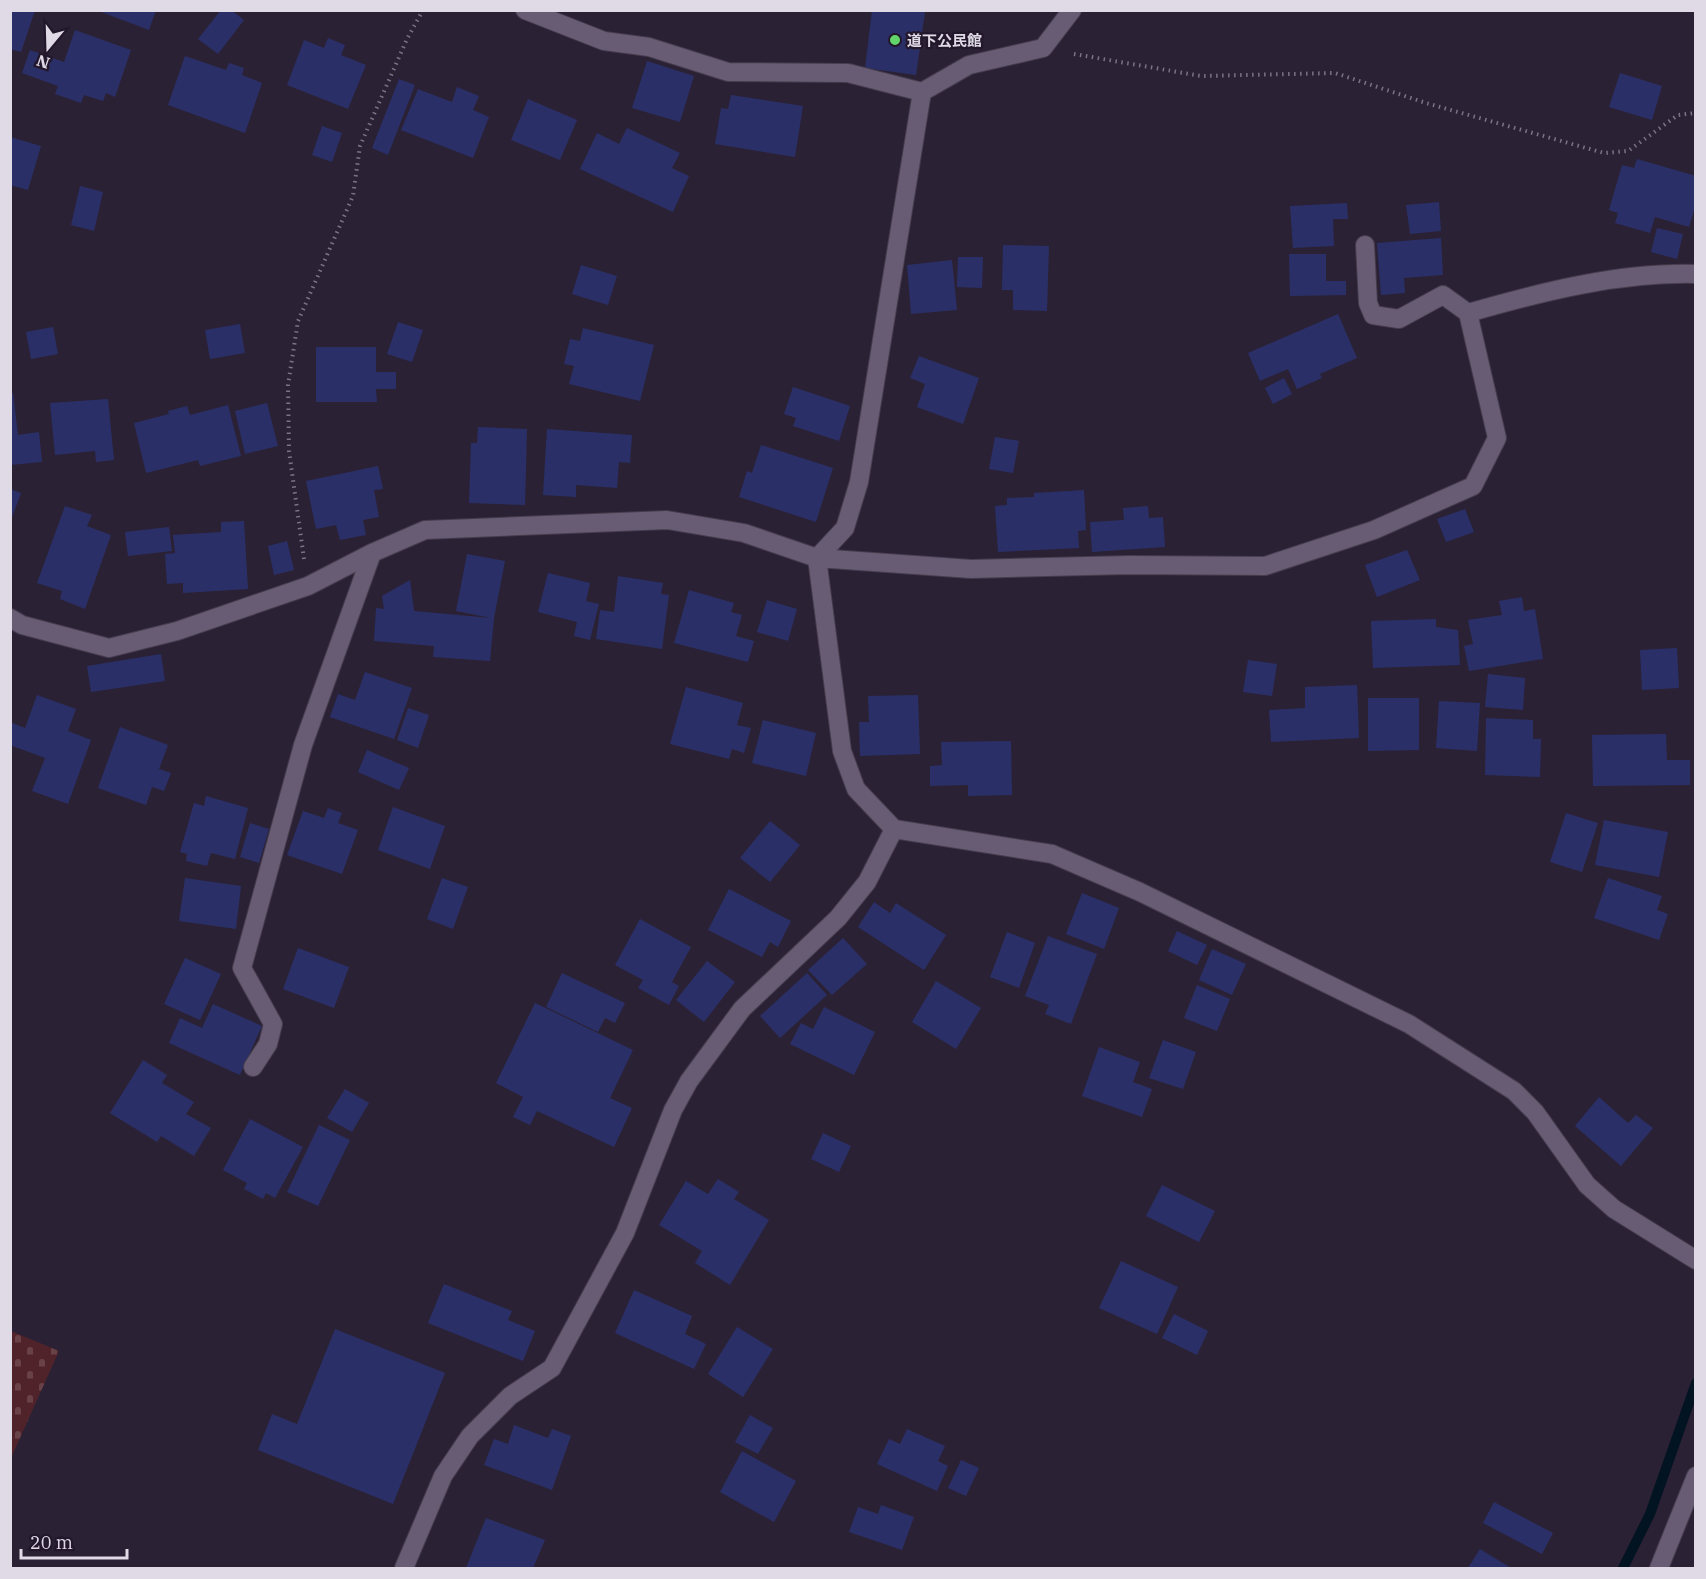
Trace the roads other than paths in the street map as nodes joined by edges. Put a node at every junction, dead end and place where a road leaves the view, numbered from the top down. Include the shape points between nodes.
1 (525, 10) edge
2 (1072, 10) edge
3 (922, 92) junction
4 (1365, 245) dead end
5 (1695, 274) edge
6 (1468, 313) junction
7 (372, 553) junction
8 (817, 558) junction
9 (10, 618) edge
10 (894, 829) junction
11 (253, 1067) dead end
12 (1695, 1260) edge
13 (1695, 1476) edge
14 (404, 1569) edge
15 (1659, 1569) edge

1 - 3 street via 604,40 649,47 728,72 848,73
2 - 3 street via 1043,48 969,65
3 - 8 street via 859,482 844,528
4 - 6 street via 1368,303 1373,315 1399,319 1443,295
5 - 6 street via 1669,273 1540,292
6 - 8 street via 1497,438 1473,486 1374,530 1265,566 971,569
7 - 8 street via 425,530 667,520 744,533
7 - 9 street via 308,586 177,631 109,648 22,625
7 - 11 street via 303,745 242,968 273,1024 268,1044
8 - 10 street via 842,751 856,789
10 - 12 street via 1052,854 1140,892 1409,1024 1514,1091 1535,1112 1587,1185 1614,1209
10 - 14 street via 867,882 838,918 742,1009 689,1081 673,1110 625,1233 552,1368 510,1396 470,1436 443,1476
13 - 15 street

